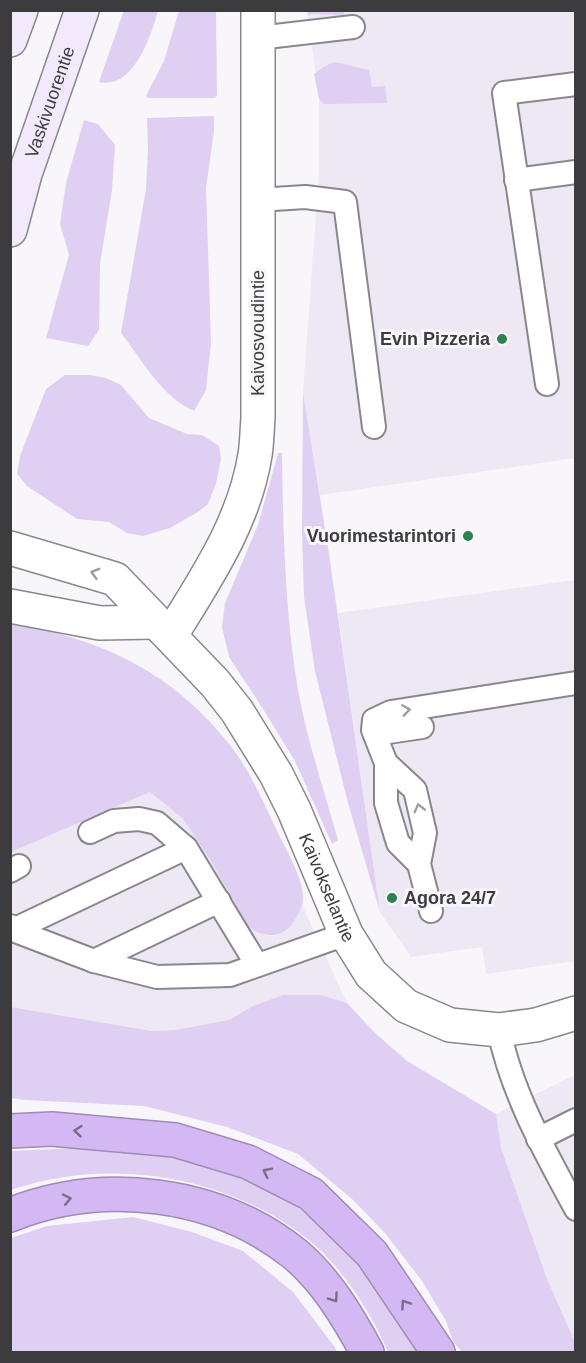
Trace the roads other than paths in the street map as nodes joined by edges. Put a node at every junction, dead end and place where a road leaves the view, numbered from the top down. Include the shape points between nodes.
1 (21, 10) edge
2 (82, 10) edge
3 (258, 24) edge
4 (353, 27) dead end
5 (10, 40) edge
6 (576, 84) edge
7 (576, 172) edge
8 (516, 180) junction
9 (258, 200) junction
10 (10, 230) edge
11 (547, 384) dead end
12 (374, 427) dead end
13 (10, 548) edge
14 (10, 606) edge
15 (163, 628) junction
16 (576, 684) edge
17 (423, 727) dead end
18 (375, 734) junction
19 (386, 763) junction
20 (90, 832) dead end
21 (186, 848) junction
22 (419, 864) junction
23 (219, 901) junction
24 (431, 911) dead end
25 (12, 928) edge
26 (346, 934) junction
27 (94, 961) junction
28 (257, 965) junction
29 (576, 1013) edge
30 (499, 1030) junction
31 (576, 1120) edge
32 (10, 1131) edge
33 (538, 1139) junction
34 (576, 1209) edge
35 (10, 1215) edge
36 (367, 1353) edge
37 (438, 1353) edge

1 - 5 main road
2 - 10 main road, Vaskivuorentie via 25,174
3 - 4 lane
3 - 9 street, Kaivosvoudintie
6 - 8 lane via 504,93
7 - 8 lane
8 - 11 lane
9 - 12 lane via 305,197 345,202
9 - 15 street, Kaivosvoudintie via 258,418 249,484 223,551
15 -> 13 street, Kaivokselantie via 115,579
14 - 15 street via 100,623
15 - 26 street, Kaivokselantie via 215,682 276,774
18 -> 16 lane via 374,720 391,712
17 - 18 lane
18 - 19 lane
19 - 22 lane via 386,803 398,843
22 -> 19 lane via 425,833 415,790
20 - 21 lane via 114,821 139,819 157,823
21 - 23 lane
21 - 25 lane
22 - 24 lane
23 - 27 lane
23 - 28 lane
25 - 27 lane
26 - 28 lane
26 - 30 street, Kaivokselantie via 371,974 406,1006 450,1025
27 - 28 lane via 157,976 231,975
29 - 30 street, Kaivokselantie via 536,1025
30 - 33 lane via 506,1062
31 - 33 lane
37 -> 32 highway via 372,1254 311,1194 248,1162 175,1140 52,1128
33 - 34 lane
35 -> 36 highway via 85,1195 116,1194 168,1199 213,1209 255,1228 295,1255 329,1291

